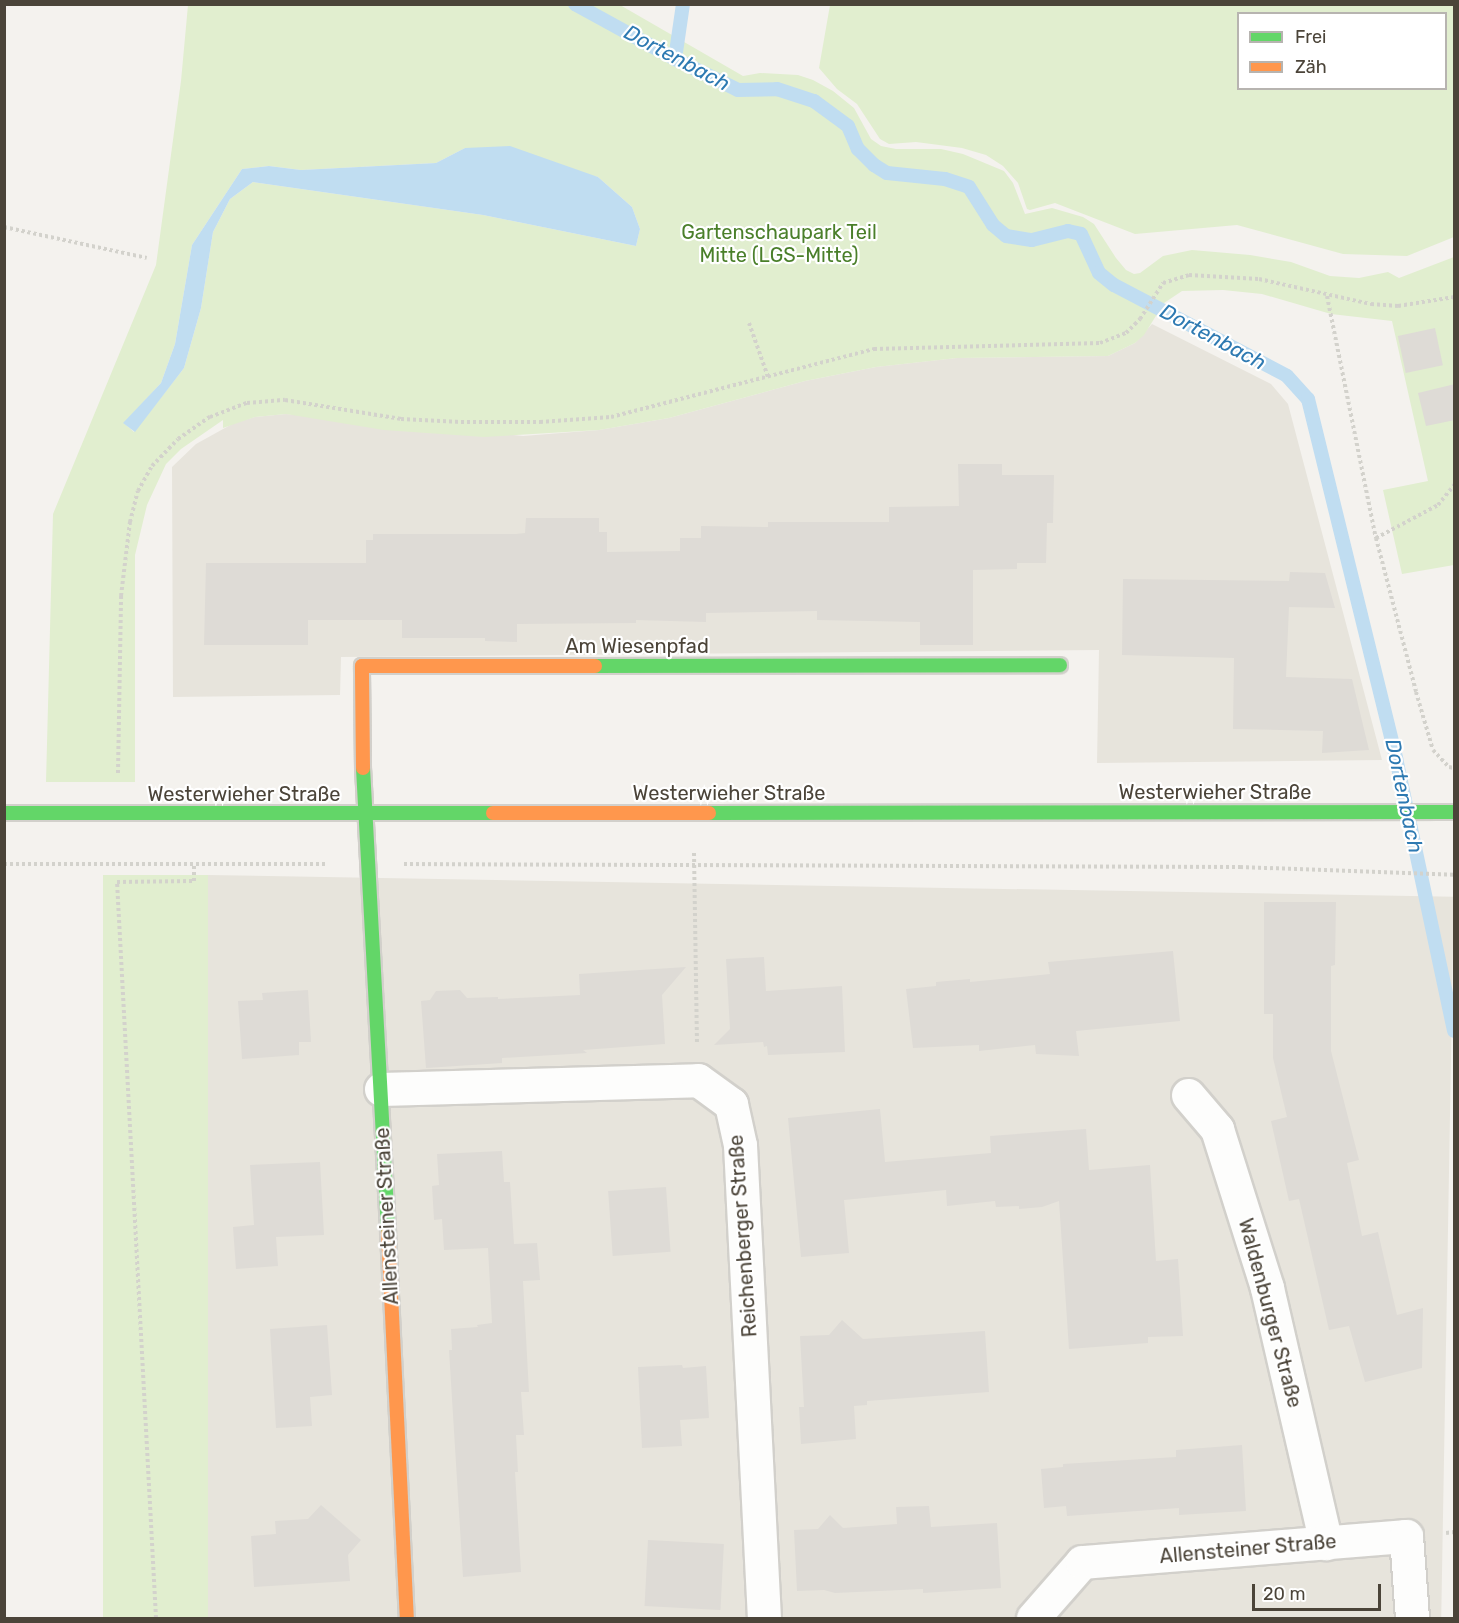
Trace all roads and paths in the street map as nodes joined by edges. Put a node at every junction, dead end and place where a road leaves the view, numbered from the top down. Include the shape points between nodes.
1 (4, 227) edge
2 (147, 258) dead end
3 (1327, 296) junction
4 (1455, 297) edge
5 (749, 323) dead end
6 (768, 377) junction
7 (1455, 485) edge
8 (1376, 538) junction
9 (1060, 665) dead end
10 (1455, 768) edge
11 (118, 776) dead end
12 (694, 812) junction
13 (1455, 812) edge
14 (4, 813) edge
15 (364, 814) junction
16 (4, 864) edge
17 (194, 864) junction
18 (368, 864) junction
19 (694, 866) junction
20 (1455, 875) edge
21 (698, 1080) junction
22 (381, 1089) junction
23 (1188, 1095) dead end
24 (1326, 1543) junction
25 (156, 1618) edge
26 (407, 1618) edge
27 (764, 1618) edge
28 (1033, 1618) edge
29 (1412, 1618) edge

1 - 2 path
3 - 4 path via 1398,306
3 - 6 path via 1259,279 1174,277 1158,290 1126,333 1100,343 874,349
3 - 8 path
5 - 6 path
6 - 11 path via 611,417 461,422 401,418 285,400 247,403 210,417 178,439 152,466 138,491 130,522 121,596
7 - 8 path via 1438,505
8 - 10 path via 1433,750 1449,767
9 - 15 street, Am Wiesenpfad via 362,666
12 - 13 street, Westerwieher Straße
12 - 15 street, Westerwieher Straße
12 - 19 path
14 - 15 street, Westerwieher Straße
15 - 18 street, Allensteiner Straße
16 - 17 path
17 - 18 path
17 - 25 path via 194,881 117,882
18 - 19 path
18 - 22 street, Allensteiner Straße
19 - 20 path via 1240,867
19 - 21 path
21 - 22 street
21 - 27 street, Reichenberger Straße via 731,1104 740,1145
22 - 26 street, Allensteiner Straße
23 - 24 street, Waldenburger Straße via 1217,1129 1267,1288
24 - 28 street, Allensteiner Straße via 1082,1562
24 - 29 street, Allensteiner Straße via 1406,1536

